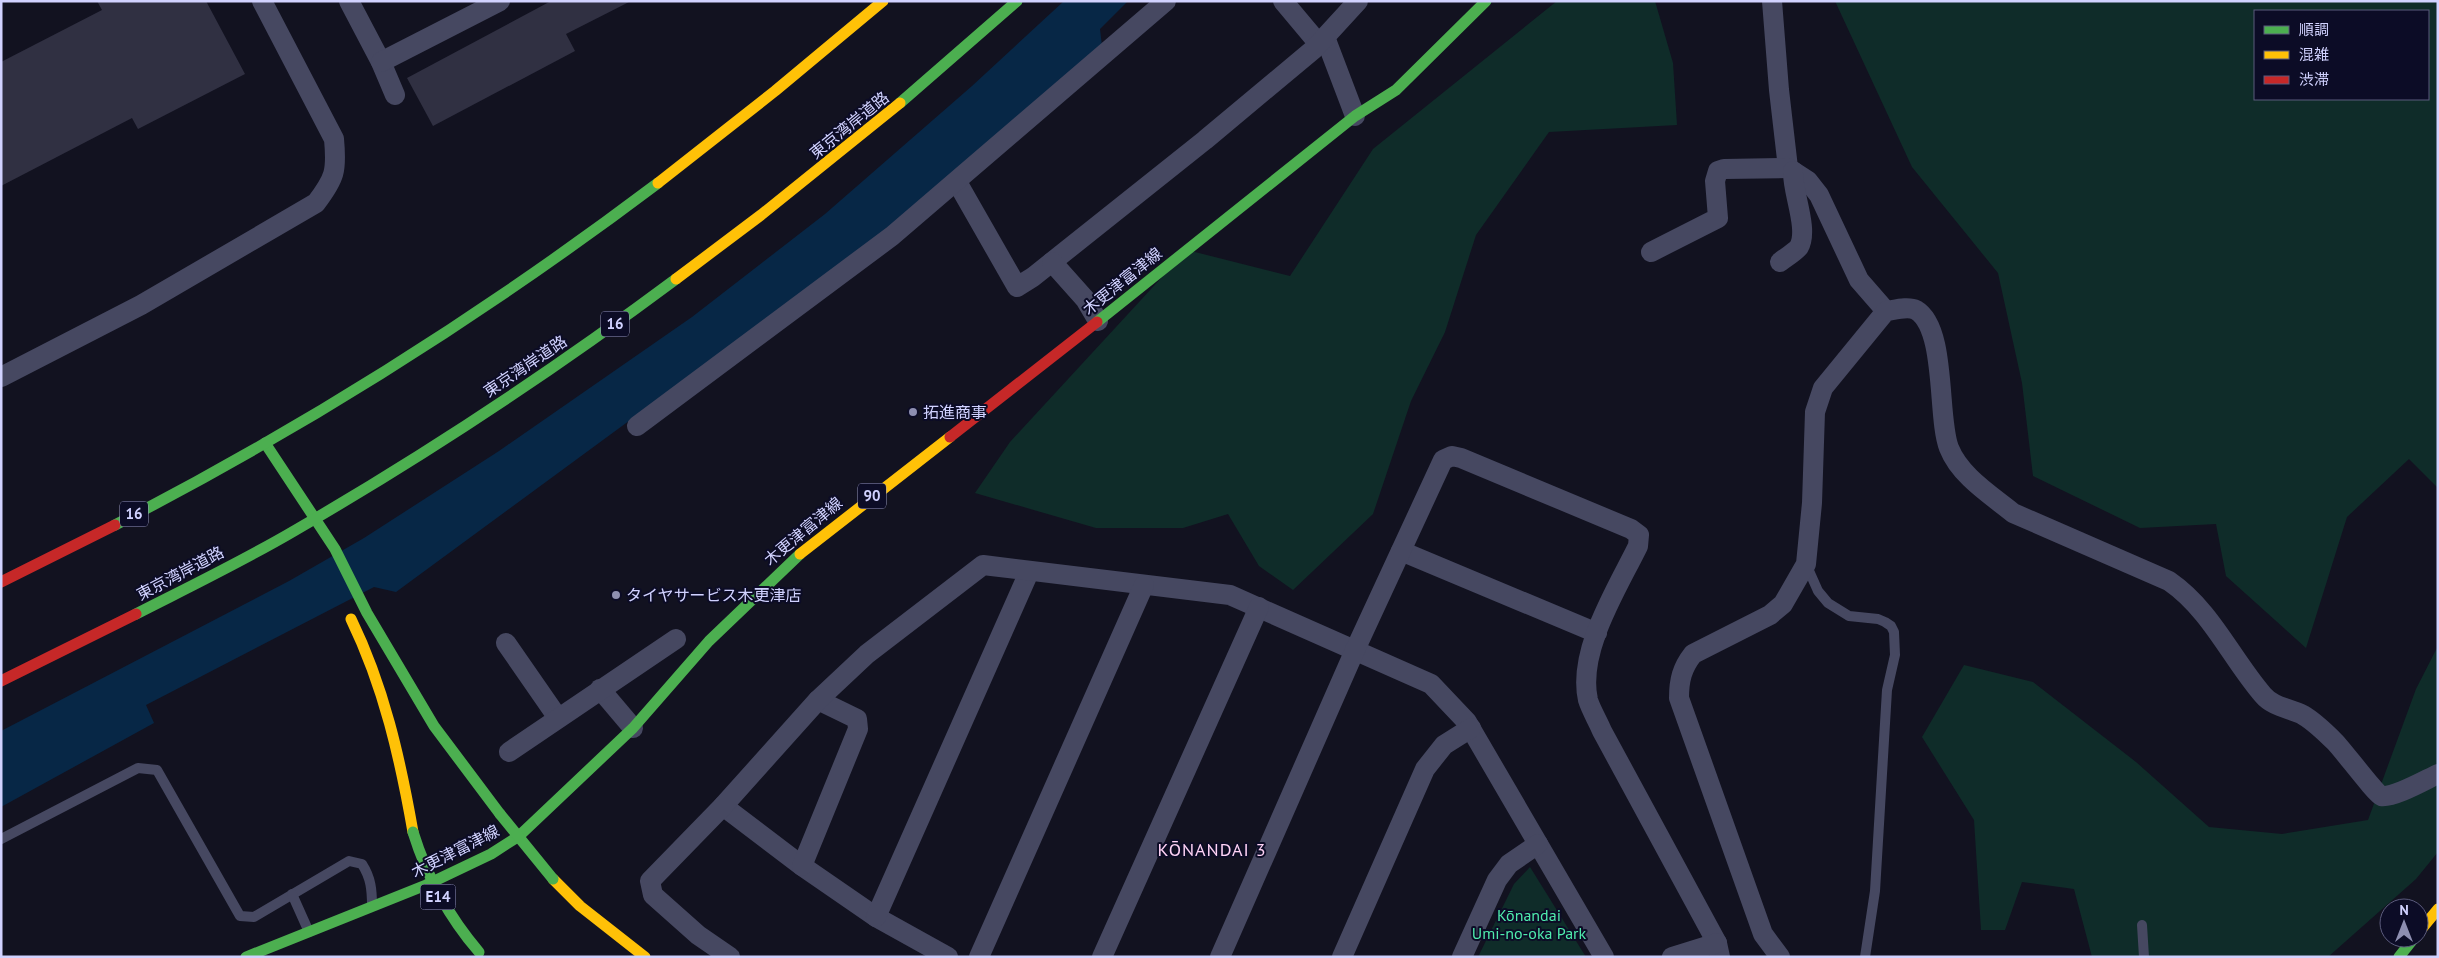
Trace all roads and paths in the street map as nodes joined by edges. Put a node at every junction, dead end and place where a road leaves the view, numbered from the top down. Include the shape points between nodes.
1 (262, 1) edge
2 (349, 1) edge
3 (500, 1) edge
4 (883, 1) edge
5 (1017, 1) edge
6 (1166, 1) edge
7 (1283, 1) edge
8 (1358, 1) edge
9 (1486, 1) edge
10 (1772, 1) edge
11 (1322, 40) junction
12 (381, 62) junction
13 (395, 95) dead end
14 (1355, 116) junction
15 (1791, 170) junction
16 (957, 182) junction
17 (1651, 252) dead end
18 (1052, 262) junction
19 (1780, 262) dead end
20 (1886, 312) junction
21 (1098, 321) junction
22 (1, 377) edge
23 (637, 426) dead end
24 (265, 443) junction
25 (285, 495) dead end
26 (315, 518) junction
27 (1401, 551) junction
28 (1806, 564) junction
29 (1029, 572) junction
30 (1, 582) edge
31 (1144, 585) junction
32 (344, 606) dead end
33 (1259, 607) junction
34 (1597, 633) junction
35 (676, 640) dead end
36 (506, 643) dead end
37 (1355, 650) junction
38 (1, 681) edge
39 (600, 690) junction
40 (818, 700) junction
41 (558, 718) junction
42 (633, 728) junction
43 (1471, 728) junction
44 (509, 752) dead end
45 (2438, 774) edge
46 (723, 806) junction
47 (1, 839) edge
48 (1538, 844) junction
49 (802, 866) junction
50 (292, 894) junction
51 (372, 907) junction
52 (2438, 909) edge
53 (876, 917) junction
54 (2429, 920) edge
55 (2142, 925) dead end
56 (309, 932) junction
57 (1719, 950) edge
58 (481, 954) edge
59 (246, 957) edge
60 (645, 957) edge
61 (730, 957) edge
62 (948, 957) edge
63 (979, 957) edge
64 (1102, 957) edge
65 (1220, 957) edge
66 (1342, 957) edge
67 (1462, 957) edge
68 (1604, 957) edge
69 (1672, 957) edge
70 (1780, 957) edge
71 (1865, 957) edge
72 (2144, 957) edge

1 - 22 street via 334,139 336,160 332,181 316,203 141,305
2 - 12 street
3 - 12 street
4 - 24 main road, 16 via 733,125 593,232 394,364
5 - 26 main road, 東京湾岸道路 / 16 via 888,114 707,258 526,386
6 - 16 street
7 - 11 street
8 - 11 street
9 - 14 main road, 木更津富津線 / 90 via 1396,90
10 - 15 street via 1778,90
11 - 14 street
11 - 18 street via 1205,140
12 - 13 street
14 - 21 main road, 木更津富津線 / 90
15 - 17 street via 1718,171 1715,181 1718,218
15 - 19 street via 1802,232 1799,247
15 - 20 street via 1808,181 1819,195 1859,280
16 - 18 street via 1017,287
16 - 23 street via 892,236
18 - 21 street via 1085,299
20 - 28 street via 1824,388 1815,412
20 - 45 street via 1911,308 1921,316 1935,343 1949,448 1969,476 2007,508 2177,587 2192,600 2271,703 2303,715 2318,726 2351,760 2376,793 2382,796 2394,794
21 - 42 main road, 木更津富津線 / 90 via 787,564 709,641
24 - 25 main road
24 - 26 main road
24 - 30 main road, 16
26 - 38 main road, 東京湾岸道路 / 16 via 104,631
26 - 60 main road, bridge via 434,726 500,814 553,879 580,906
27 - 34 street
27 - 34 street via 1443,460 1452,456 1614,521 1639,535 1638,546
27 - 37 street
28 - 70 street via 1783,604 1770,615 1693,654 1680,681 1680,698 1763,934
28 - 71 lane via 1818,591 1828,603 1849,616 1885,622 1894,632 1895,655 1887,690 1875,891
29 - 31 street
29 - 40 street via 983,565 868,654
29 - 53 street
31 - 33 street via 1230,595
31 - 63 street
32 - 58 main road, E14, bridge via 366,648 390,711 413,832 434,889 451,919
33 - 37 street
33 - 64 street
34 - 57 street via 1588,668 1588,699
35 - 39 street
36 - 41 street
37 - 43 street via 1430,684
37 - 65 street
39 - 41 street
39 - 42 street
40 - 46 street
40 - 49 street via 857,719 858,729
41 - 44 street
42 - 51 main road, 木更津富津線 / 90 via 519,836 491,854
43 - 48 street
43 - 66 street via 1444,745 1425,769
46 - 49 street
46 - 61 street via 650,881 653,895 698,935
47 - 50 lane via 138,768 153,768 158,770 240,916 254,917
48 - 67 street via 1509,864 1497,880
48 - 68 street
49 - 53 street
50 - 51 lane via 349,861 362,864 367,873 372,888
50 - 56 lane
51 - 56 main road, 木更津富津線 / 90
52 - 54 main road
53 - 62 street
55 - 72 lane
56 - 59 main road, 木更津富津線 / 90
57 - 69 street

